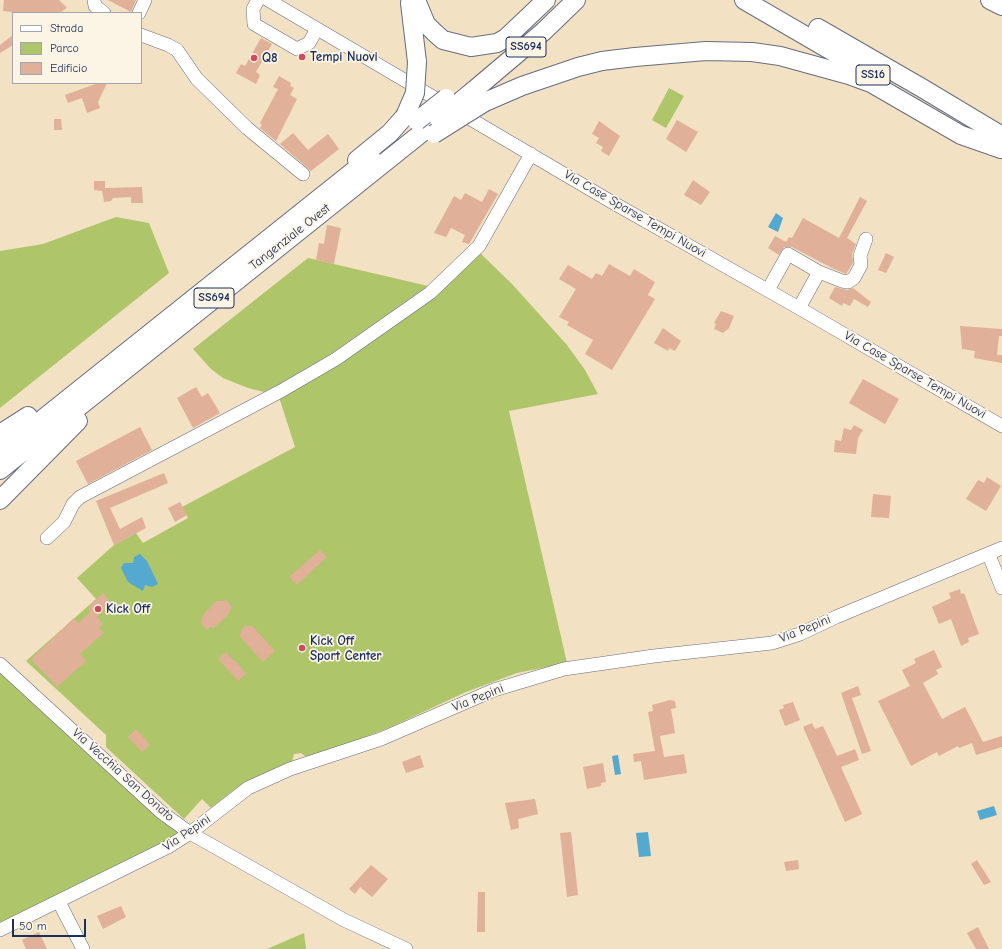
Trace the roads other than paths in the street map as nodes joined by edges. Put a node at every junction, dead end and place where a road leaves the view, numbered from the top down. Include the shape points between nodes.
1 (94, 0) edge
2 (145, 0) edge
3 (258, 0) edge
4 (268, 0) edge
5 (410, 0) edge
6 (416, 0) edge
7 (546, 0) edge
8 (555, 0) edge
9 (576, 0) edge
10 (744, 0) edge
11 (768, 0) edge
12 (990, 0) edge
13 (1002, 6) edge
14 (103, 12) edge
15 (139, 12) edge
16 (317, 29) junction
17 (142, 35) edge
18 (473, 93) junction
19 (421, 124) junction
20 (1002, 145) edge
21 (531, 154) junction
22 (303, 174) dead end
23 (866, 239) dead end
24 (819, 272) junction
25 (768, 290) junction
26 (799, 308) junction
27 (172, 331) junction
28 (107, 365) junction
29 (1002, 426) edge
30 (0, 434) edge
31 (0, 453) edge
32 (0, 470) edge
33 (0, 500) edge
34 (47, 538) dead end
35 (1002, 548) edge
36 (989, 554) junction
37 (1002, 588) edge
38 (0, 664) edge
39 (190, 833) junction
40 (59, 902) junction
41 (0, 930) edge
42 (83, 949) edge
43 (406, 949) edge

1 - 14 street via 95,6
2 - 15 street
3 - 16 street via 253,9 254,24 297,49 309,42
4 - 16 street, Via Case Sparse Tempi Nuovi
5 - 19 highway, bridge via 417,62 415,92
6 - 7 highway via 426,24 443,40 471,47 497,43 506,38
8 - 18 highway, Tangenziale Ovest / SS694 via 510,44
9 - 18 highway, Tangenziale Ovest / SS694
10 - 20 highway, SS16
11 - 20 highway, SS16 via 922,88
12 - 13 highway
16 - 21 street, Via Case Sparse Tempi Nuovi
17 - 22 street via 177,50 197,79 247,128
18 - 19 highway, Tangenziale Ovest / SS694, bridge
18 - 19 highway, bridge
18 - 20 highway via 536,81 602,61 729,50 752,52 780,56 849,75 962,135
19 - 27 highway, Tangenziale Ovest / SS694 via 330,205
19 - 28 highway, Tangenziale Ovest / SS694 via 300,212
21 - 25 street, Via Case Sparse Tempi Nuovi
21 - 34 street via 479,246 430,293 336,360 80,497 73,504 64,522
23 - 24 street via 860,256 861,265 854,278 842,282
24 - 25 street via 788,254
24 - 26 street
25 - 26 street, Via Case Sparse Tempi Nuovi
26 - 29 street, Via Case Sparse Tempi Nuovi
27 - 32 highway, Tangenziale Ovest / SS694
27 - 33 highway via 146,360 61,437
28 - 30 highway via 84,374
28 - 31 highway, Tangenziale Ovest / SS694
35 - 36 street, Via Pepini
36 - 37 street
36 - 39 street, Via Pepini via 800,634 772,642 564,669 494,690 381,739 290,769 248,788
38 - 39 street, Via Vecchia San Donato via 161,812
39 - 40 street, Via Pepini via 168,847
39 - 43 street, Via Vecchia San Donato via 344,920
40 - 41 street, Via Pepini
40 - 42 street

